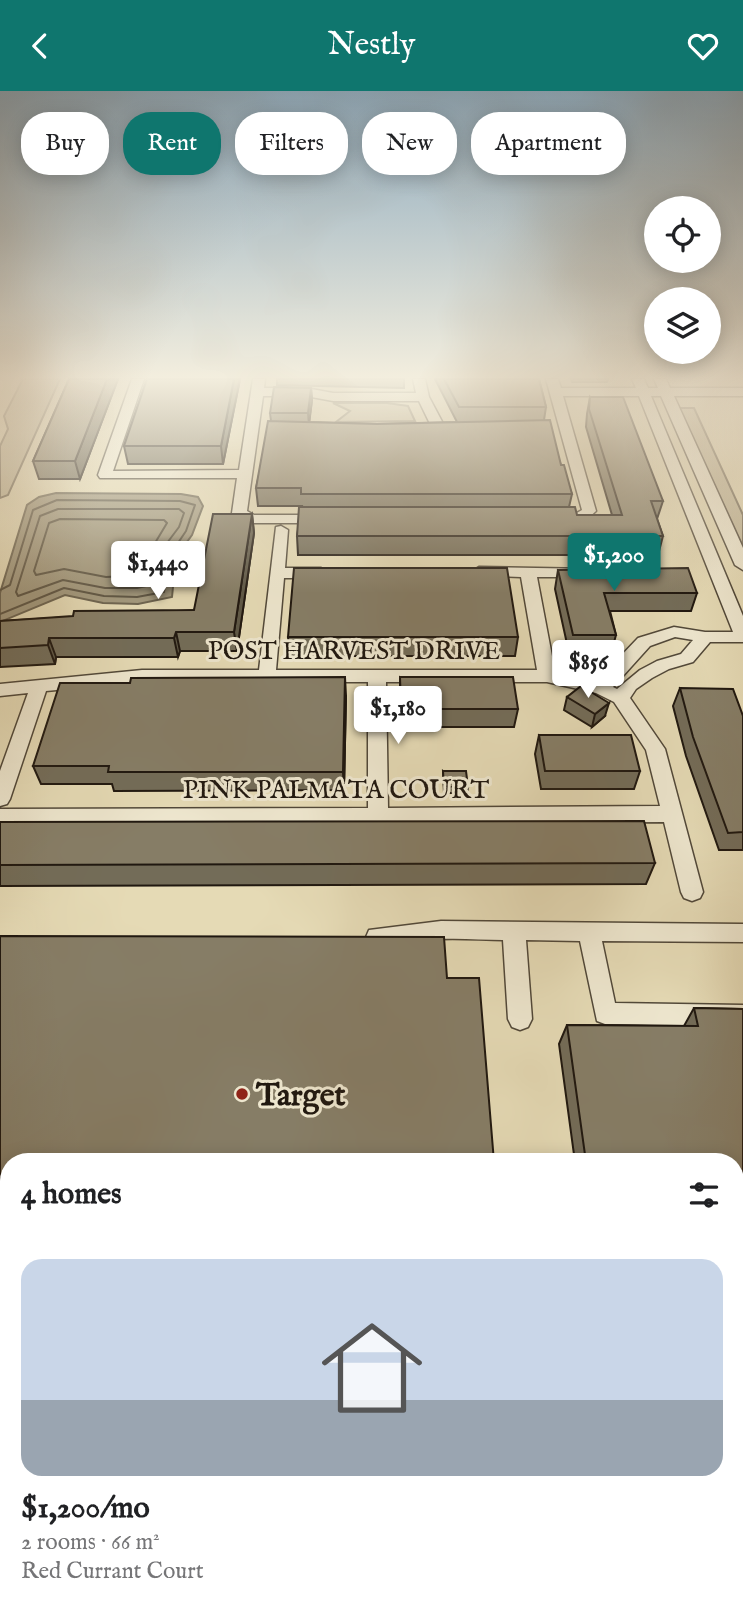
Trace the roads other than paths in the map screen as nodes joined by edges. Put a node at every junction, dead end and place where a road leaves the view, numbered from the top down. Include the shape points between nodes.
1 (113, 450) edge
2 (252, 450) edge
3 (567, 450) edge
4 (668, 450) edge
5 (692, 450) edge
6 (244, 474) junction
7 (347, 519) edge
8 (548, 519) edge
9 (281, 530) dead end
10 (743, 565) edge
11 (458, 572) edge
12 (528, 572) junction
13 (607, 572) edge
14 (277, 573) junction
15 (333, 573) edge
16 (705, 637) junction
17 (743, 637) edge
18 (636, 652) junction
19 (663, 665) junction
20 (267, 676) junction
21 (377, 676) junction
22 (547, 676) junction
23 (39, 687) junction
24 (601, 688) junction
25 (0, 690) edge
26 (620, 698) junction
27 (0, 799) edge
28 (672, 814) junction
29 (378, 815) junction
30 (0, 817) edge
31 (692, 892) dead end
32 (514, 930) junction
33 (589, 931) junction
34 (743, 933) edge
35 (349, 937) edge
36 (743, 1016) edge
37 (520, 1019) dead end

1 - 6 street via 105,475
2 - 6 street
3 - 8 street via 589,511 575,519
4 - 17 street
5 - 10 street
6 - 7 street via 239,513 243,516
9 - 14 street
11 - 12 street
12 - 13 street
12 - 22 street
14 - 15 street
14 - 20 street
16 - 17 street
16 - 18 street via 674,632 645,642
16 - 19 street via 687,658
18 - 19 street
18 - 24 street
19 - 26 street via 630,685
20 - 21 street, POST HARVEST DRIVE
20 - 23 street, POST HARVEST DRIVE via 142,676
21 - 22 street, POST HARVEST DRIVE
21 - 29 street
22 - 24 street, POST HARVEST DRIVE
23 - 25 street, POST HARVEST DRIVE
23 - 27 street
24 - 26 street, POST HARVEST DRIVE
26 - 28 street, POST HARVEST DRIVE via 655,749
28 - 29 street, PINK PALMATA COURT
28 - 31 street, POST HARVEST DRIVE
29 - 30 street, PINK PALMATA COURT
32 - 33 street
32 - 35 street
32 - 37 street
33 - 34 street
33 - 36 street via 606,1013

